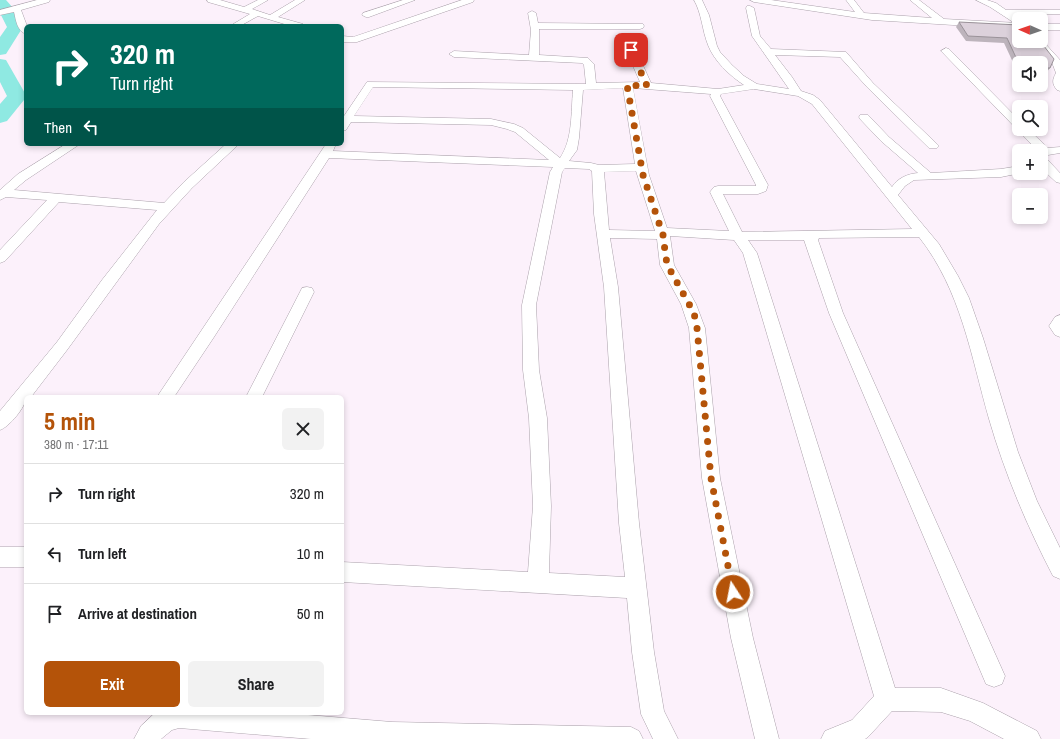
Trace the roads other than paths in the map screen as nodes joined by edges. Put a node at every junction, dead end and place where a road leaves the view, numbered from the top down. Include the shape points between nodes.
1 (46, 0) edge
2 (211, 0) edge
3 (264, 0) edge
4 (301, 0) edge
5 (411, 0) edge
6 (470, 0) edge
7 (850, 0) edge
8 (914, 0) edge
9 (980, 0) edge
10 (699, 2) edge
11 (752, 4) edge
12 (15, 9) junction
13 (246, 10) junction
14 (1060, 12) edge
15 (0, 13) edge
16 (258, 13) junction
17 (532, 13) dead end
18 (1005, 13) junction
19 (366, 15) dead end
20 (862, 16) junction
21 (272, 17) junction
22 (1012, 19) edge
23 (942, 21) junction
24 (238, 24) edge
25 (294, 24) edge
26 (1012, 25) edge
27 (534, 26) junction
28 (640, 26) dead end
29 (1048, 27) edge
30 (1060, 27) edge
31 (24, 29) edge
32 (344, 39) edge
33 (1046, 48) edge
34 (631, 50) dead end
35 (946, 51) dead end
36 (768, 52) junction
37 (454, 54) dead end
38 (534, 57) junction
39 (1060, 73) edge
40 (627, 85) junction
41 (647, 86) junction
42 (754, 86) junction
43 (585, 87) junction
44 (1060, 88) edge
45 (718, 92) junction
46 (797, 93) junction
47 (864, 117) dead end
48 (345, 119) edge
49 (1012, 119) edge
50 (71, 146) edge
51 (231, 146) edge
52 (934, 146) dead end
53 (329, 149) edge
54 (1060, 150) edge
55 (1048, 156) edge
56 (561, 164) junction
57 (1048, 166) edge
58 (641, 168) junction
59 (597, 169) junction
60 (1012, 171) edge
61 (928, 176) junction
62 (1060, 179) edge
63 (2, 194) edge
64 (892, 195) junction
65 (56, 198) junction
66 (166, 207) junction
67 (924, 233) junction
68 (603, 234) junction
69 (663, 235) junction
70 (738, 236) junction
71 (813, 236) junction
72 (0, 258) edge
73 (307, 292) dead end
74 (1060, 321) edge
75 (1060, 330) edge
76 (166, 395) edge
77 (255, 395) edge
78 (0, 423) edge
79 (0, 557) edge
80 (24, 557) edge
81 (1060, 569) edge
82 (344, 572) edge
83 (538, 583) junction
84 (636, 588) junction
85 (994, 676) dead end
86 (887, 700) junction
87 (392, 737) edge
88 (146, 739) edge
89 (631, 739) edge
90 (666, 739) edge
91 (766, 739) edge
92 (833, 739) edge
93 (1029, 739) edge

1 - 12 street
2 - 13 street
3 - 13 street
4 - 21 street
5 - 19 street
6 - 32 street via 354,40
7 - 20 street
8 - 23 street
9 - 18 street
10 - 42 street via 712,44 720,59 740,78
11 - 20 street
11 - 36 street via 756,36
12 - 15 street
12 - 31 street
13 - 16 street
14 - 18 street
16 - 21 street
16 - 24 street
17 - 27 street
18 - 22 street
20 - 23 street
21 - 25 street
23 - 26 street
27 - 28 street
27 - 38 street
29 - 30 street
33 - 39 street
34 - 41 street
35 - 49 street
36 - 46 street
36 - 52 street via 843,54 874,89
37 - 38 street
38 - 43 street via 585,60 589,64
39 - 44 street via 1057,79
40 - 41 street
40 - 43 street
40 - 58 street
41 - 45 street
42 - 45 street
42 - 46 street
43 - 48 street via 370,84
43 - 56 street via 571,150
45 - 70 street via 715,96 762,185 758,190 716,192
46 - 64 street via 816,102
47 - 61 street
48 - 56 street via 484,122 510,126 519,130
50 - 63 street via 22,177
51 - 66 street
53 - 56 street
53 - 76 street
54 - 55 street
56 - 59 street via 591,166
56 - 83 street via 556,172 529,305 531,370 538,418 542,506
57 - 62 street
58 - 59 street
58 - 69 street
59 - 68 street
60 - 61 street
61 - 64 street via 906,179
63 - 65 street
64 - 67 street
65 - 66 street
65 - 72 street
66 - 78 street via 62,346
67 - 71 street
67 - 81 street via 950,273 965,307 1019,483
68 - 69 street
68 - 84 street via 610,287
69 - 70 street via 667,232
69 - 91 street via 669,268 694,313 711,478 742,638
70 - 71 street
70 - 86 street via 750,253
71 - 85 street via 811,240 836,312
73 - 77 street
74 - 75 street via 1057,326
79 - 80 street
82 - 83 street
83 - 84 street
84 - 90 street via 653,714
86 - 92 street via 860,729
86 - 93 street via 941,700 976,711
87 - 88 street via 179,716 165,720 153,729
87 - 89 street

